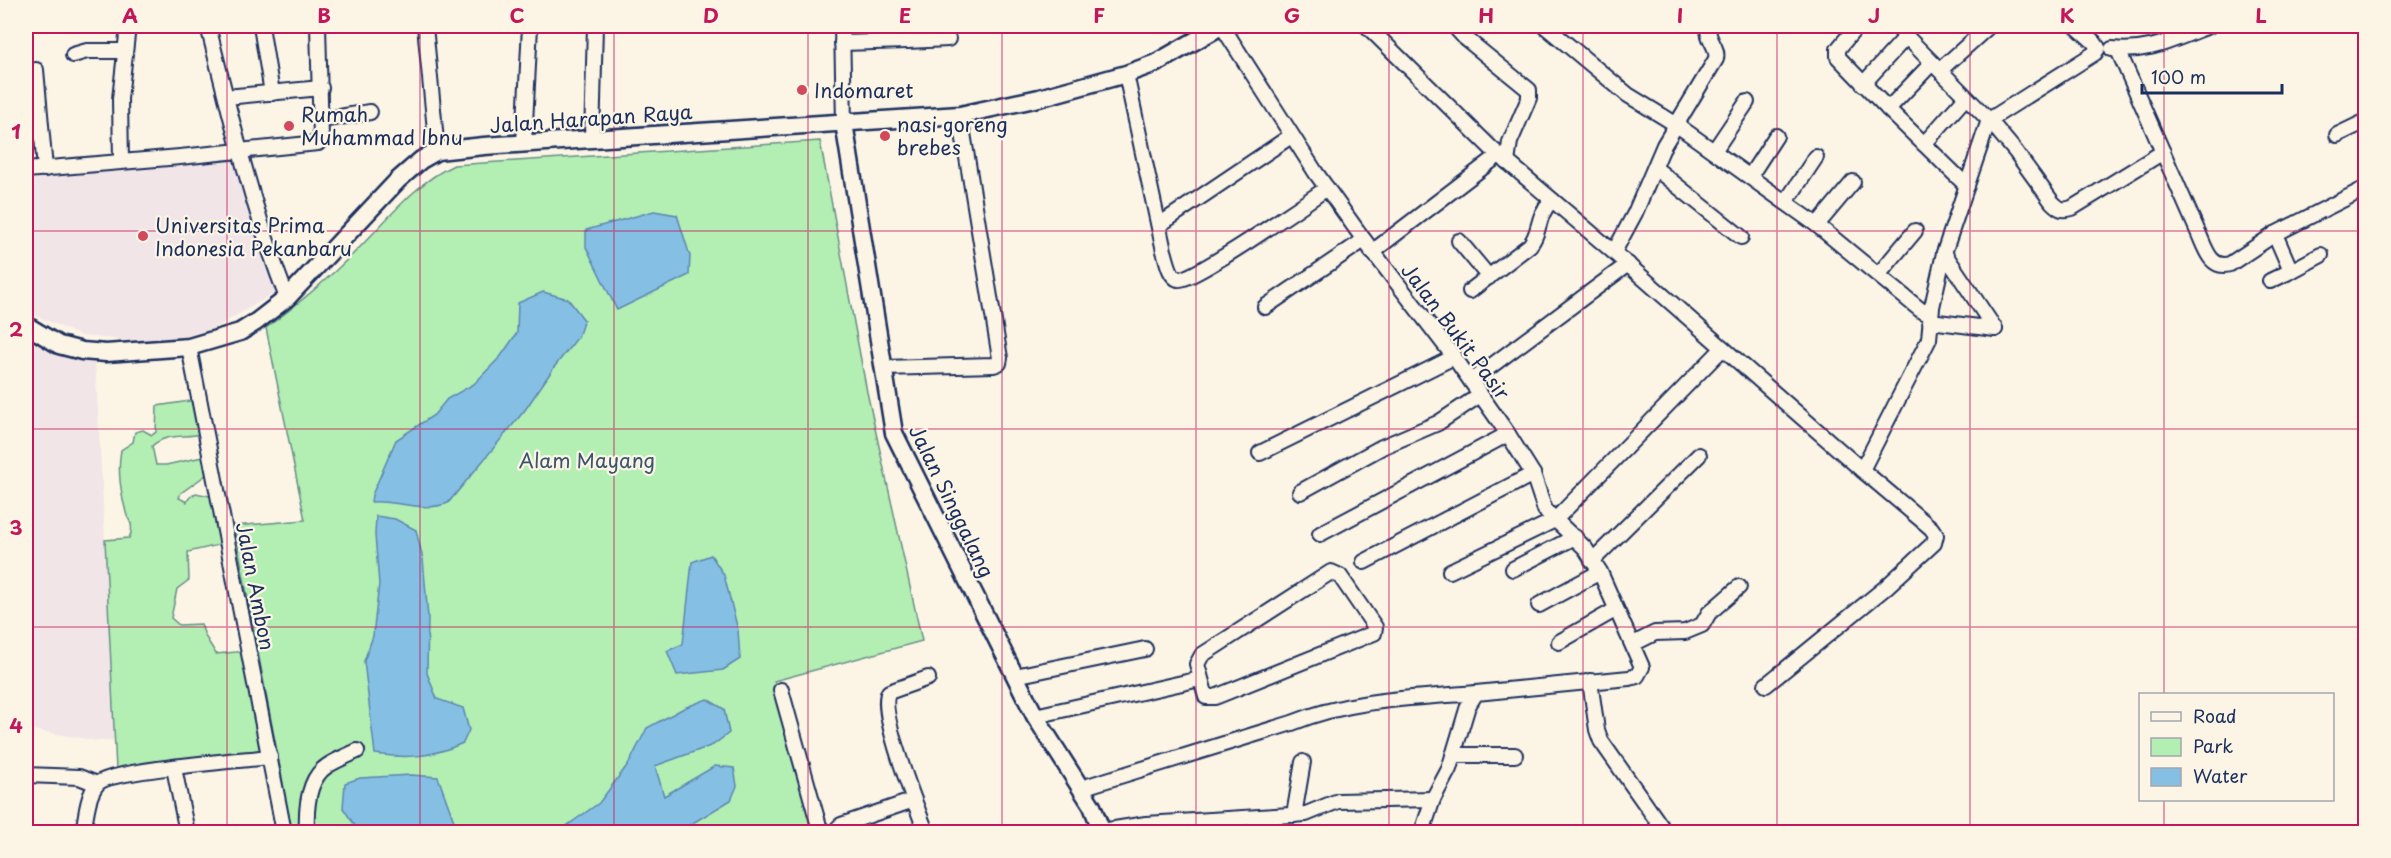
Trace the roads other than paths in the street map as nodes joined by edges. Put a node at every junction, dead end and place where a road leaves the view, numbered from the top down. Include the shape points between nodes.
1 (128, 26) edge
2 (208, 26) edge
3 (261, 26) edge
4 (318, 26) edge
5 (425, 26) edge
6 (530, 26) edge
7 (595, 26) edge
8 (842, 26) edge
9 (907, 26) edge
10 (1222, 26) edge
11 (1367, 26) edge
12 (1454, 26) edge
13 (1545, 26) edge
14 (1709, 26) edge
15 (1857, 26) edge
16 (1896, 26) edge
17 (1989, 26) edge
18 (2076, 26) edge
19 (2209, 26) edge
20 (1906, 37) junction
21 (948, 39) dead end
22 (907, 41) junction
23 (842, 43) junction
24 (2098, 48) junction
25 (2118, 50) junction
26 (124, 51) junction
27 (73, 55) dead end
28 (1936, 66) junction
29 (36, 70) dead end
30 (1126, 74) junction
31 (1863, 84) junction
32 (321, 88) junction
33 (272, 93) junction
34 (226, 97) junction
35 (1966, 97) junction
36 (1747, 102) dead end
37 (1888, 109) junction
38 (370, 112) dead end
39 (960, 115) junction
40 (321, 120) junction
41 (1989, 120) junction
42 (2366, 121) edge
43 (844, 123) junction
44 (1677, 125) junction
45 (2337, 135) dead end
46 (1291, 136) junction
47 (1776, 136) dead end
48 (592, 139) junction
49 (524, 143) junction
50 (1924, 144) junction
51 (437, 151) junction
52 (1714, 151) junction
53 (238, 152) junction
54 (2163, 152) junction
55 (1815, 157) dead end
56 (1503, 159) junction
57 (121, 161) junction
58 (1654, 168) junction
59 (45, 169) junction
60 (26, 170) edge
61 (1750, 176) junction
62 (1852, 182) dead end
63 (1967, 186) junction
64 (1327, 188) junction
65 (2366, 188) edge
66 (1552, 200) junction
67 (1786, 202) junction
68 (1159, 225) junction
69 (1817, 225) junction
70 (1915, 231) dead end
71 (2275, 234) junction
72 (1741, 237) dead end
73 (1459, 241) dead end
74 (1368, 246) junction
75 (1614, 252) junction
76 (1944, 253) junction
77 (2321, 255) dead end
78 (1628, 264) junction
79 (2291, 271) junction
80 (1879, 274) junction
81 (1489, 277) junction
82 (2270, 281) dead end
83 (1470, 291) dead end
84 (287, 298) junction
85 (1266, 307) dead end
86 (1928, 313) junction
87 (26, 325) edge
88 (189, 346) junction
89 (1723, 348) junction
90 (1454, 357) junction
91 (883, 368) junction
92 (1471, 381) junction
93 (1480, 395) junction
94 (1508, 434) junction
95 (1260, 453) dead end
96 (1699, 454) dead end
97 (1862, 470) junction
98 (1533, 474) junction
99 (1300, 492) dead end
100 (1555, 520) junction
101 (1320, 534) dead end
102 (1575, 537) junction
103 (1364, 562) dead end
104 (1596, 566) junction
105 (1513, 569) dead end
106 (1450, 571) dead end
107 (1739, 587) dead end
108 (1539, 605) dead end
109 (1615, 610) junction
110 (1559, 642) dead end
111 (1633, 644) junction
112 (1144, 649) dead end
113 (1015, 676) junction
114 (928, 678) dead end
115 (1200, 679) junction
116 (1590, 681) junction
117 (1766, 685) dead end
118 (781, 690) dead end
119 (1476, 693) junction
120 (1035, 716) junction
121 (357, 751) dead end
122 (1453, 755) junction
123 (1515, 755) dead end
124 (270, 757) junction
125 (1304, 762) dead end
126 (174, 768) junction
127 (26, 776) edge
128 (97, 784) junction
129 (1081, 788) junction
130 (1433, 799) junction
131 (914, 800) junction
132 (1294, 815) junction
133 (83, 832) edge
134 (187, 832) edge
135 (284, 832) edge
136 (308, 832) edge
137 (824, 832) edge
138 (834, 832) edge
139 (926, 832) edge
140 (1102, 832) edge
141 (1422, 832) edge
142 (1665, 832) edge

1 - 26 street
2 - 34 street
3 - 33 street
4 - 32 street
5 - 51 street
6 - 49 street
7 - 48 street
8 - 23 street
9 - 22 street
10 - 30 main road, Jalan Harapan Raya via 1156,63
10 - 46 street, Jalan Bukit Pasir
11 - 56 street
12 - 56 street via 1529,90 1530,96
13 - 44 street via 1628,95
14 - 44 street via 1716,59
15 - 31 street via 1837,53
16 - 20 street
17 - 28 street
18 - 24 street
19 - 25 street via 2151,48
20 - 28 street
20 - 31 street
21 - 22 street
22 - 23 street
23 - 43 street
24 - 25 street
24 - 41 street
25 - 54 street
26 - 27 street
26 - 57 street
28 - 35 street
28 - 37 street
29 - 59 street
30 - 39 main road, Jalan Harapan Raya
30 - 68 street
31 - 37 street
32 - 33 street
32 - 40 street
33 - 34 street
34 - 53 street
35 - 41 street
35 - 50 street
36 - 52 street
37 - 50 street
38 - 40 street
39 - 43 main road, Jalan Harapan Raya
39 - 91 street via 999,363
40 - 53 street via 318,142
41 - 54 street via 2058,209 2072,208
41 - 63 street
42 - 45 street
43 - 48 main road, Jalan Harapan Raya
43 - 91 main road, Jalan Singgalang
44 - 52 street
44 - 58 street
46 - 64 street, Jalan Bukit Pasir
46 - 68 street
47 - 61 street
48 - 49 main road, Jalan Harapan Raya
49 - 51 main road, Jalan Harapan Raya
50 - 63 street
51 - 84 main road, Jalan Harapan Raya via 398,180
52 - 61 street
53 - 57 street
53 - 84 street
54 - 71 street via 2216,265 2230,264
55 - 67 street
56 - 66 street
56 - 74 street
57 - 59 street
58 - 72 street
58 - 75 street
59 - 60 street
61 - 67 street
62 - 69 street
63 - 76 street
64 - 68 street via 1182,280 1173,276
64 - 74 street, Jalan Bukit Pasir
65 - 71 street
66 - 75 street
66 - 81 street via 1542,212 1534,241
67 - 69 street
69 - 80 street
70 - 80 street
71 - 79 street
73 - 81 street
74 - 85 street
74 - 90 street, Jalan Bukit Pasir
75 - 78 street
76 - 86 street
76 - 86 street via 1995,328
77 - 79 street
78 - 89 street
78 - 92 street
79 - 82 street
80 - 86 street
81 - 83 street
84 - 88 main road, Jalan Harapan Raya via 240,332
86 - 97 street via 1929,339
87 - 88 main road, Jalan Harapan Raya via 59,345 82,351 106,353
88 - 124 street, Jalan Ambon
89 - 97 street
89 - 100 street
90 - 92 street, Jalan Bukit Pasir
90 - 95 street
91 - 113 main road, Jalan Singgalang via 897,441
92 - 93 street, Jalan Bukit Pasir
93 - 94 street, Jalan Bukit Pasir
93 - 99 street via 1438,423 1382,447
94 - 98 street, Jalan Bukit Pasir
94 - 101 street
96 - 104 street
97 - 117 street via 1931,528 1936,535 1934,543 1886,588
98 - 100 street, Jalan Bukit Pasir via 1545,510
98 - 103 street
100 - 102 street, Jalan Bukit Pasir
100 - 106 street
102 - 104 street, Jalan Bukit Pasir
102 - 105 street
104 - 108 street
104 - 109 street, Jalan Bukit Pasir
107 - 111 street via 1701,625 1685,632 1655,633
109 - 110 street
109 - 111 street, Jalan Bukit Pasir
111 - 116 street, Jalan Bukit Pasir via 1642,668 1637,676
112 - 113 street
113 - 120 main road, Jalan Singgalang
114 - 131 street via 885,697 894,741
115 - 115 street via 1204,695 1215,697 1376,629 1340,576 1331,572 1202,655 1197,664
115 - 120 street
116 - 119 street
116 - 142 street via 1601,741
118 - 137 street via 819,826
119 - 122 street
119 - 129 street via 1318,712
120 - 129 main road, Jalan Singgalang
121 - 136 street via 320,772 312,786
122 - 123 street
122 - 130 street
124 - 126 street
124 - 135 street, Jalan Ambon
125 - 132 street
126 - 128 street via 103,779
126 - 134 street
127 - 128 street via 79,777
128 - 133 street
129 - 140 main road, Jalan Singgalang
130 - 132 street via 1338,801
130 - 141 street
131 - 138 street via 841,825
131 - 139 street
132 - 140 street via 1146,824

